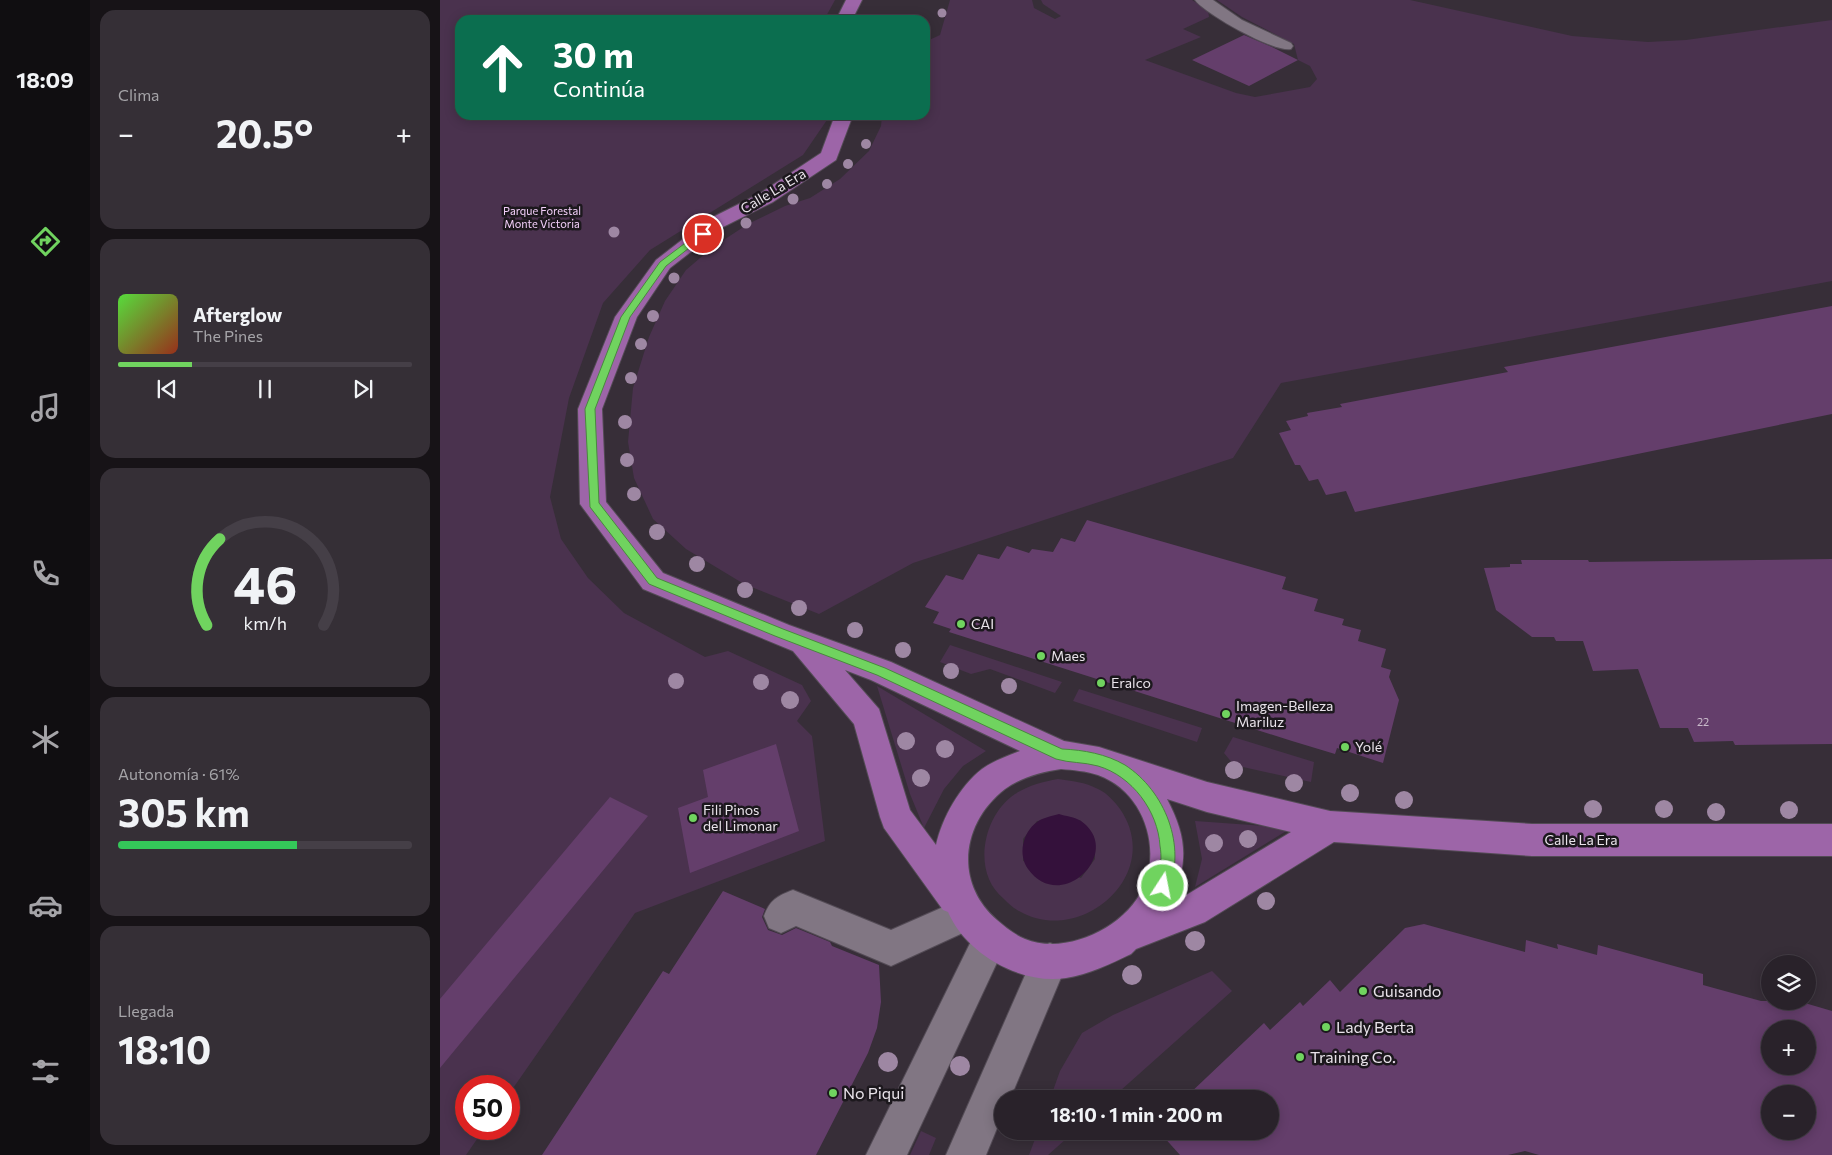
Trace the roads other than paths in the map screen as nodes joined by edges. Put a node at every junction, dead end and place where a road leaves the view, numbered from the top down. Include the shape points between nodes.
1 (854, 0) edge
2 (1203, 0) edge
3 (846, 15) edge
4 (1285, 46) dead end
5 (842, 120) edge
6 (802, 642) junction
7 (1061, 755) junction
8 (1120, 769) junction
9 (1330, 826) junction
10 (1832, 840) edge
11 (781, 916) dead end
12 (978, 926) junction
13 (1130, 934) junction
14 (1050, 961) junction
15 (886, 1155) edge
16 (966, 1155) edge

1 - 3 main road
2 - 4 street via 1236,22
5 - 6 main road, Calle La Era via 829,156 766,198 716,223 663,264 626,317 590,409 594,504 653,581
6 - 7 main road, Calle La Era via 881,671
6 - 12 main road via 868,718 896,817
7 - 8 main road, Calle La Era via 1088,758
7 - 12 main road via 1025,762 993,780 968,807 952,848 953,878
8 - 9 main road, Calle La Era via 1207,797
8 - 13 main road via 1141,786 1158,812 1166,832 1168,859 1163,886 1149,912
9 - 10 main road, Calle La Era via 1532,840
9 - 13 main road via 1192,910
11 - 12 street via 793,907 891,948
12 - 14 main road via 1021,956
12 - 15 street
13 - 14 main road via 1106,949 1079,959
14 - 16 street

